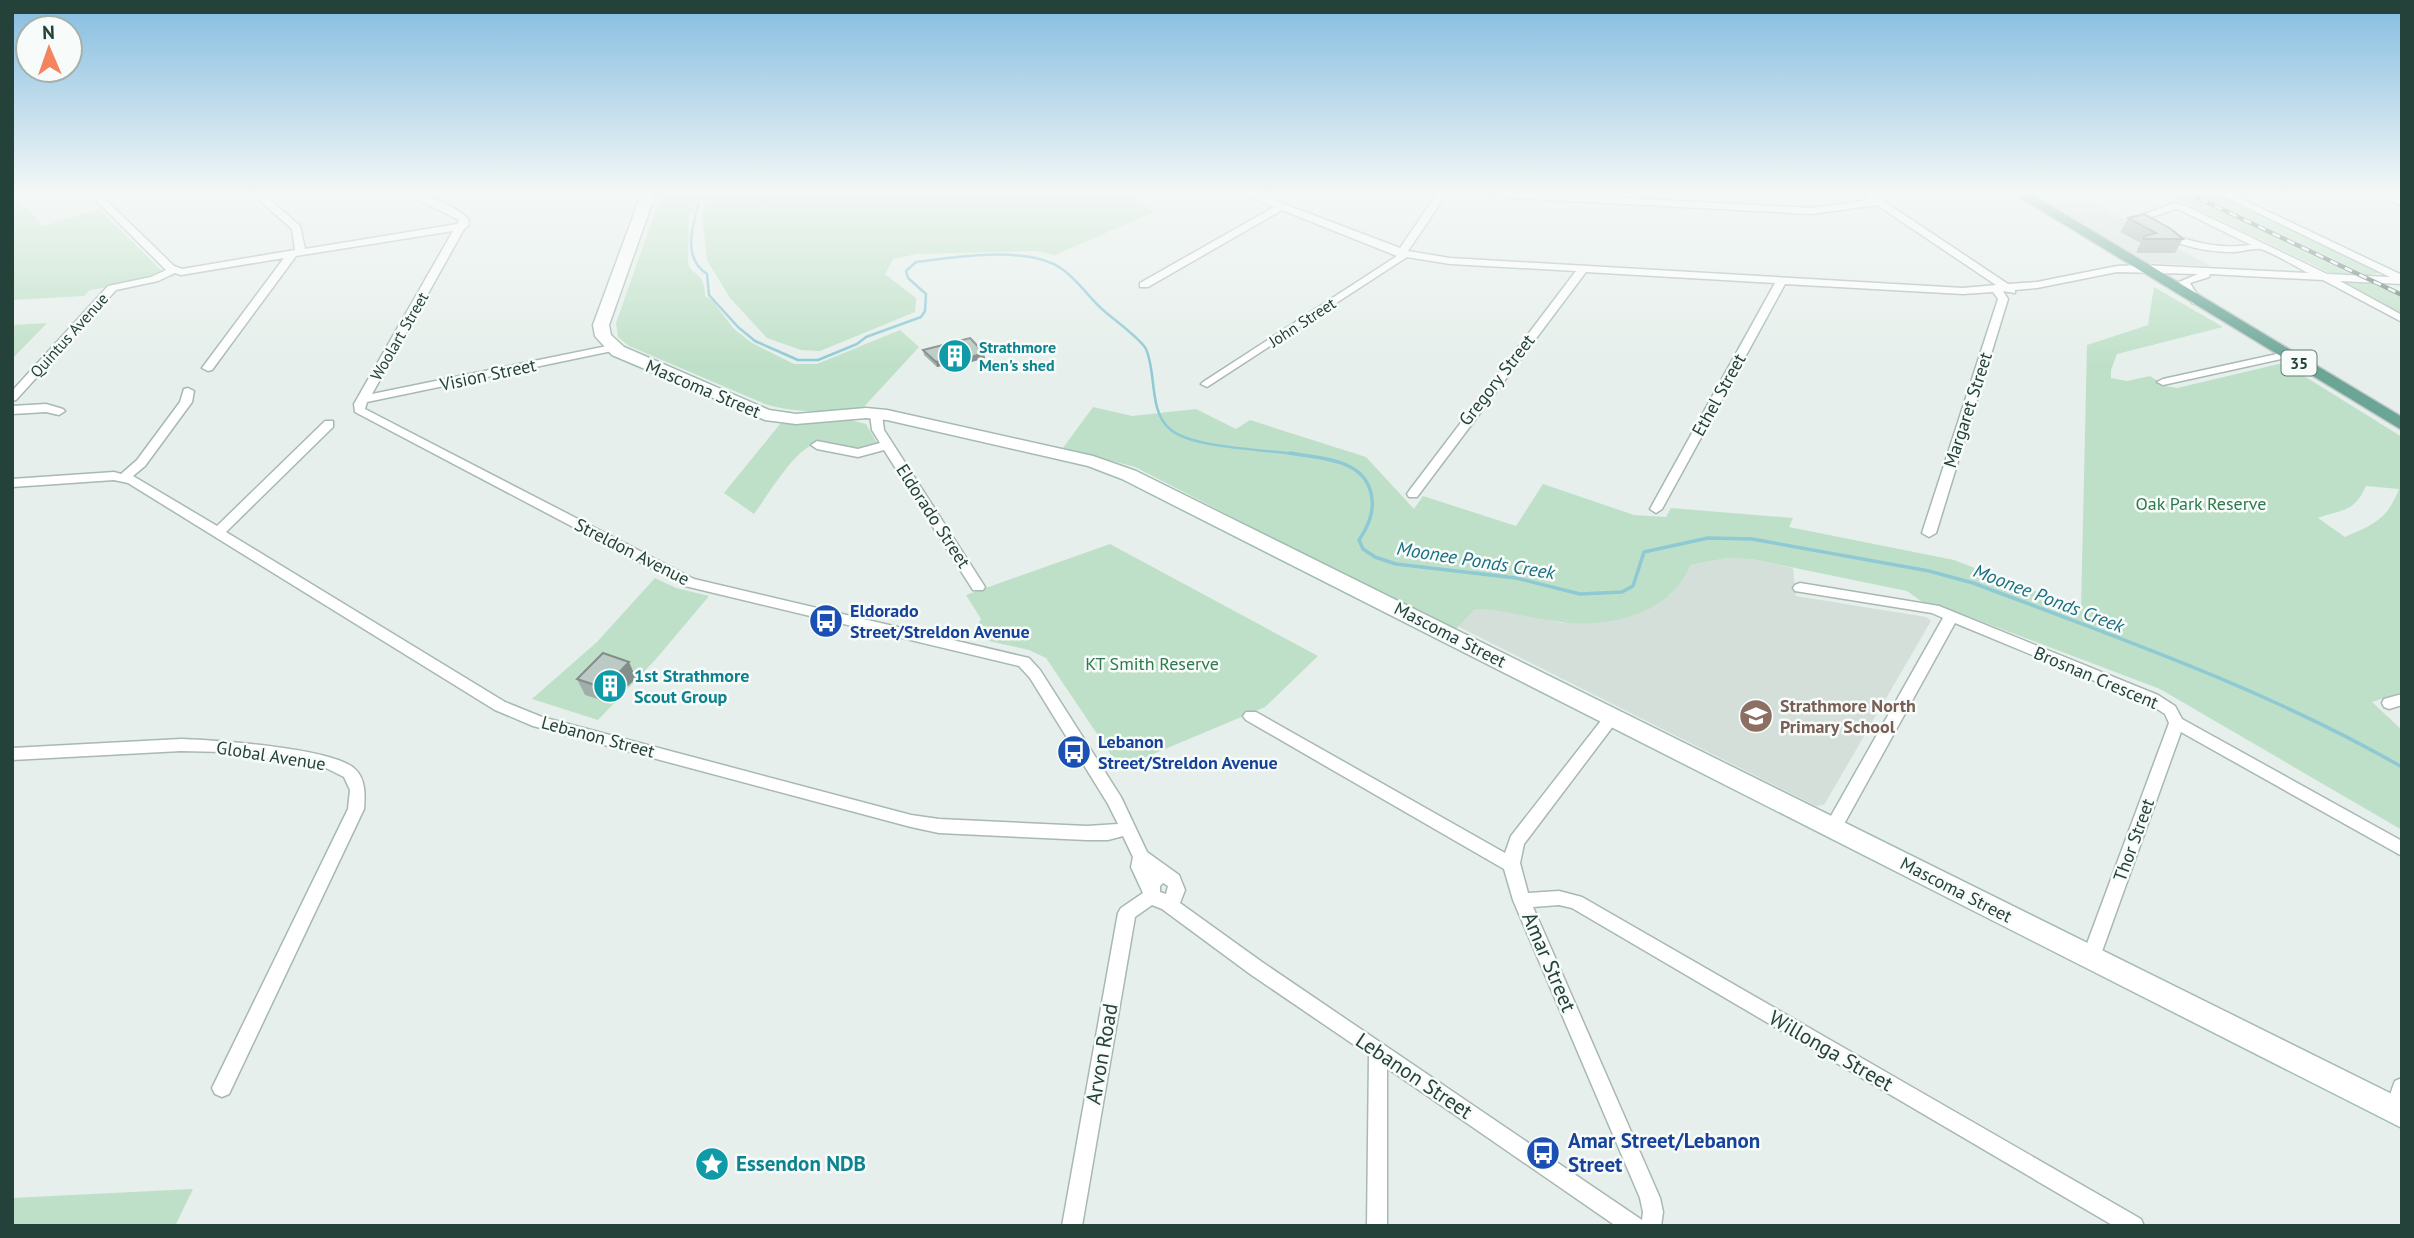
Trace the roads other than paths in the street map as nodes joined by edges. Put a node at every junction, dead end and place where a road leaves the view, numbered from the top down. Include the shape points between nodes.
1 (152, 250) edge
2 (296, 250) edge
3 (321, 250) edge
4 (449, 250) edge
5 (628, 250) edge
6 (1206, 250) edge
7 (1391, 250) edge
8 (1405, 250) edge
9 (1947, 250) edge
10 (2112, 250) edge
11 (2268, 250) edge
12 (2341, 250) edge
13 (296, 254) junction
14 (1402, 254) junction
15 (2371, 264) junction
16 (2142, 268) junction
17 (1583, 269) junction
18 (173, 270) junction
19 (2223, 272) junction
20 (2325, 277) junction
21 (1782, 280) junction
22 (2389, 280) junction
23 (2402, 280) edge
24 (1144, 285) dead end
25 (2004, 290) junction
26 (2196, 300) junction
27 (2402, 319) edge
28 (612, 348) junction
29 (2286, 355) junction
30 (208, 368) dead end
31 (2163, 382) dead end
32 (1207, 384) dead end
33 (188, 391) dead end
34 (12, 398) edge
35 (363, 399) junction
36 (12, 410) edge
37 (60, 411) dead end
38 (876, 414) junction
39 (329, 424) dead end
40 (2402, 425) edge
41 (817, 445) dead end
42 (888, 445) junction
43 (125, 477) junction
44 (12, 483) edge
45 (1413, 494) dead end
46 (1656, 509) dead end
47 (218, 533) junction
48 (1929, 533) dead end
49 (978, 587) dead end
50 (1800, 588) dead end
51 (1951, 617) junction
52 (1251, 716) dead end
53 (1612, 717) junction
54 (2177, 723) junction
55 (12, 754) edge
56 (1833, 828) junction
57 (1130, 832) junction
58 (2402, 849) edge
59 (1141, 857) junction
60 (1511, 865) junction
61 (1161, 894) junction
62 (1522, 900) junction
63 (2091, 957) junction
64 (1378, 1052) junction
65 (2402, 1087) edge
66 (222, 1088) dead end
67 (2400, 1113) edge
68 (1072, 1226) edge
69 (1377, 1226) edge
70 (1634, 1226) edge
71 (1651, 1226) edge
72 (2134, 1226) edge

1 - 18 street
2 - 13 street
3 - 13 street, Quintus Avenue
4 - 35 street, Woolart Street
5 - 28 main road via 603,316 603,336
6 - 24 street
7 - 14 street
8 - 14 street, John Street
9 - 25 street
10 - 16 main road, 35
11 - 20 street
12 - 15 street
13 - 18 street, Quintus Avenue via 186,273
13 - 30 street
14 - 17 street
14 - 32 street, John Street
15 - 22 street
15 - 23 street
16 - 19 street
16 - 25 street
16 - 26 main road, 35
17 - 21 street
17 - 45 street, Gregory Street
18 - 34 street, Quintus Avenue via 111,288
19 - 20 street
19 - 26 street via 2186,280 2183,285
20 - 22 street
20 - 27 street
21 - 25 street
21 - 46 street, Ethel Street
22 - 23 street
25 - 48 street, Margaret Street
26 - 29 main road, 35
28 - 35 street, Vision Street
28 - 38 main road, Mascoma Street via 765,415 796,419
29 - 31 street
29 - 40 main road, 35
33 - 43 street via 186,402
35 - 57 street, Streldon Avenue via 359,410 369,418 690,583 1024,662 1108,790
36 - 37 street
38 - 42 street, Eldorado Street via 876,426
38 - 53 main road, Mascoma Street via 1093,462 1129,475
39 - 47 street
41 - 42 street, Eldorado Street via 858,453
42 - 49 street, Eldorado Street
43 - 44 street
43 - 47 street, Lebanon Street
47 - 57 street, Lebanon Street via 500,706 538,722 911,821 939,826
50 - 51 street, Brosnan Crescent via 1934,610
51 - 54 street, Brosnan Crescent via 2153,699 2170,710
51 - 56 street
52 - 60 street
53 - 56 main road, Mascoma Street
53 - 60 street via 1517,841
54 - 58 street, Brosnan Crescent
54 - 63 street, Thor Street
55 - 66 street, Global Avenue via 225,746 329,762 350,773 358,790 356,809
56 - 63 main road, Mascoma Street
57 - 59 street
59 - 61 street via 1139,867
59 - 61 street, Arvon Road via 1166,877 1154,881
60 - 62 street, Amar Street
61 - 64 street, Lebanon Street via 1256,968
61 - 68 street, Arvon Road via 1127,913
62 - 71 street, Amar Street via 1650,1198
62 - 72 street, Willonga Street via 1576,902
63 - 67 main road, Mascoma Street
64 - 69 street
64 - 70 street, Lebanon Street
65 - 67 street

